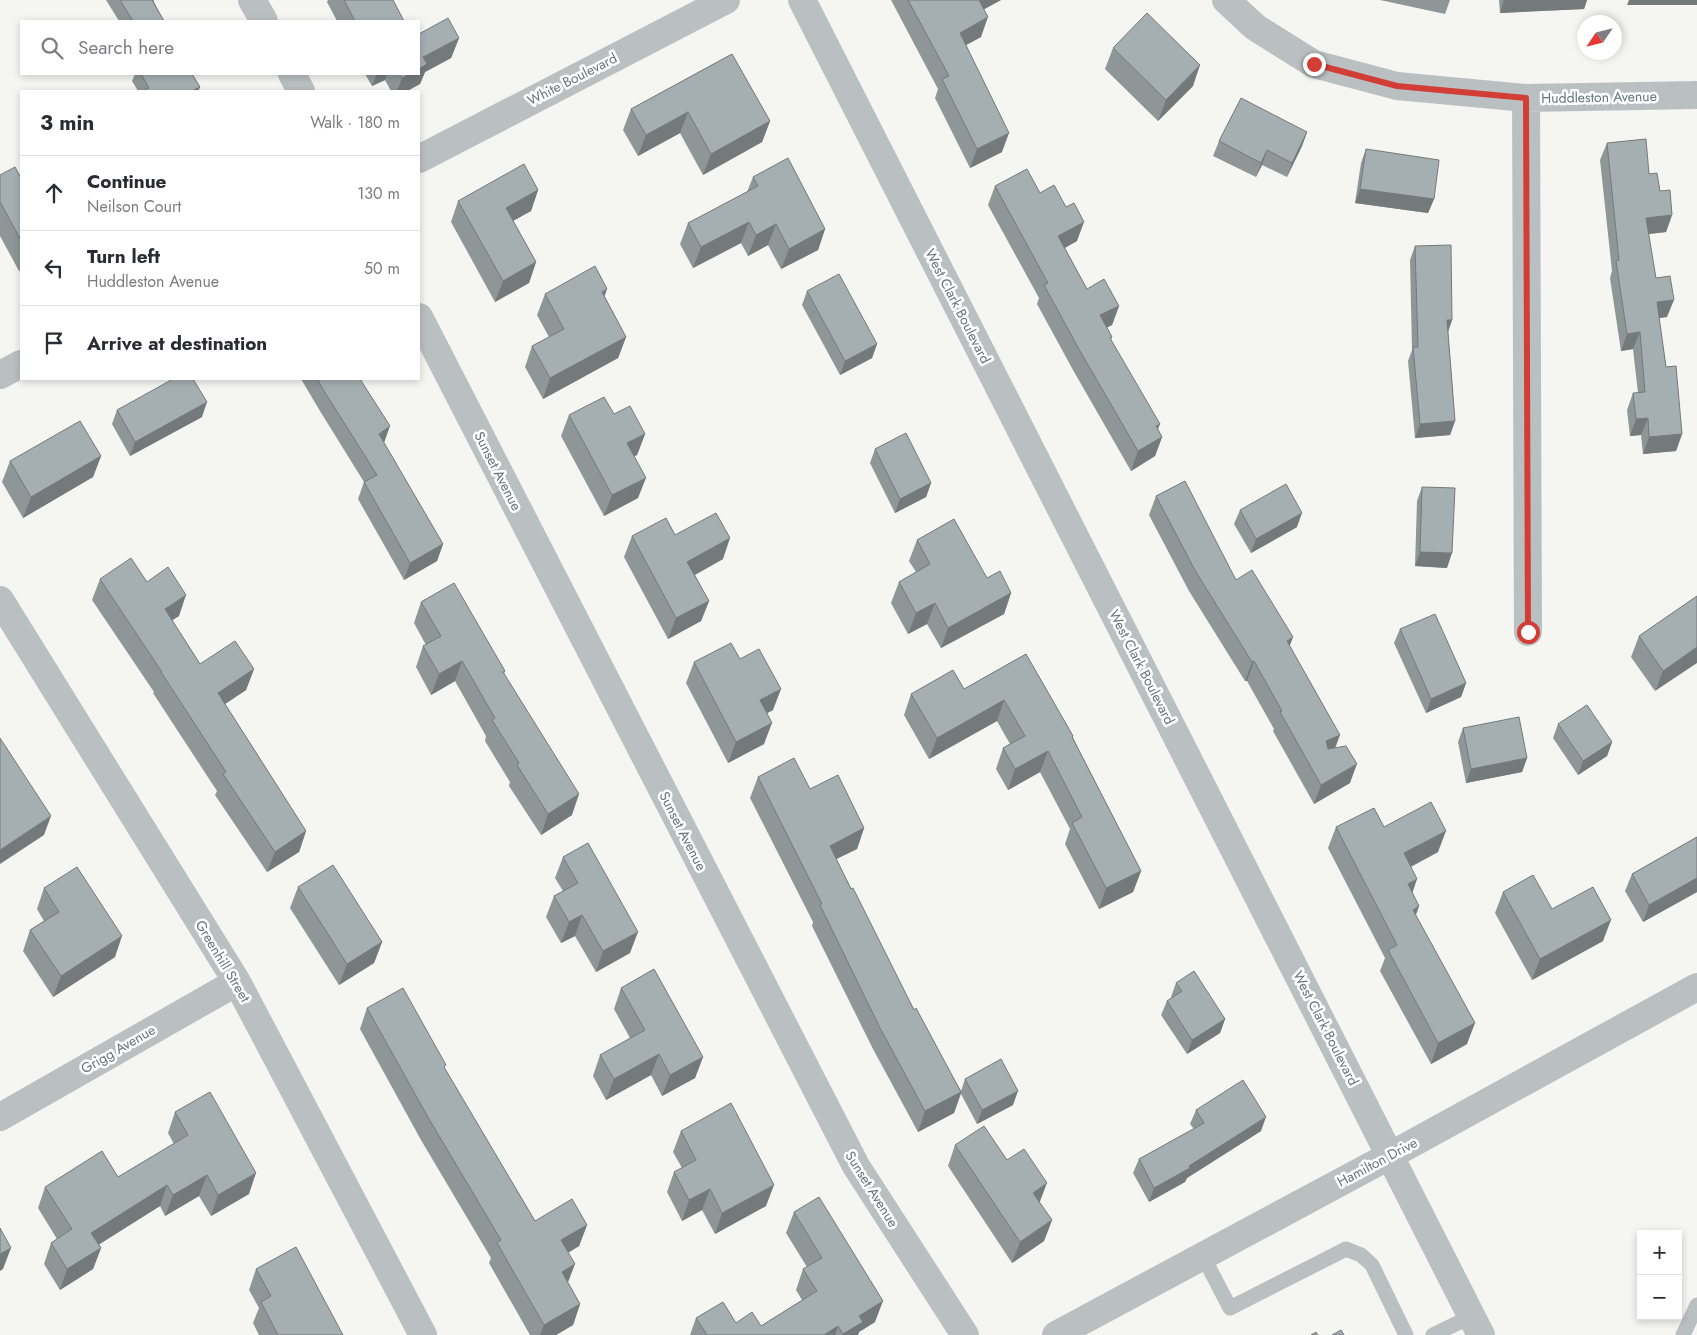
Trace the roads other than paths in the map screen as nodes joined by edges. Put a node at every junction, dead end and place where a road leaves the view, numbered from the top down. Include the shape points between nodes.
1 (252, 0) edge
2 (726, 0) edge
3 (802, 0) edge
4 (1226, 0) edge
5 (263, 20) edge
6 (293, 75) edge
7 (300, 90) edge
8 (1697, 95) edge
9 (1526, 98) junction
10 (420, 158) edge
11 (420, 319) edge
12 (20, 365) edge
13 (0, 376) edge
14 (0, 600) edge
15 (1528, 632) dead end
16 (237, 982) junction
17 (1697, 987) edge
18 (0, 1117) edge
19 (1390, 1155) junction
20 (1203, 1256) junction
21 (1697, 1305) edge
22 (1476, 1326) edge
23 (423, 1335) edge
24 (965, 1335) edge
25 (1056, 1335) edge
26 (1406, 1335) edge
27 (1433, 1335) edge
28 (1683, 1335) edge

1 - 5 street
2 - 10 street, White Boulevard
3 - 19 street, West Clark Boulevard
4 - 9 street, Huddleston Avenue via 1255,27 1314,64 1397,86
6 - 7 street
8 - 9 street, Huddleston Avenue
9 - 15 street
11 - 24 street, Sunset Avenue via 856,1166
12 - 13 street
14 - 16 street, Greenhill Street
16 - 18 street, Grigg Avenue
16 - 23 street, Greenhill Street
17 - 19 street, Hamilton Drive
19 - 20 street, Hamilton Drive
19 - 22 street, West Clark Boulevard
20 - 25 street, Hamilton Drive
20 - 26 lane via 1230,1308 1346,1249 1354,1252 1372,1265
21 - 28 lane
22 - 27 lane

